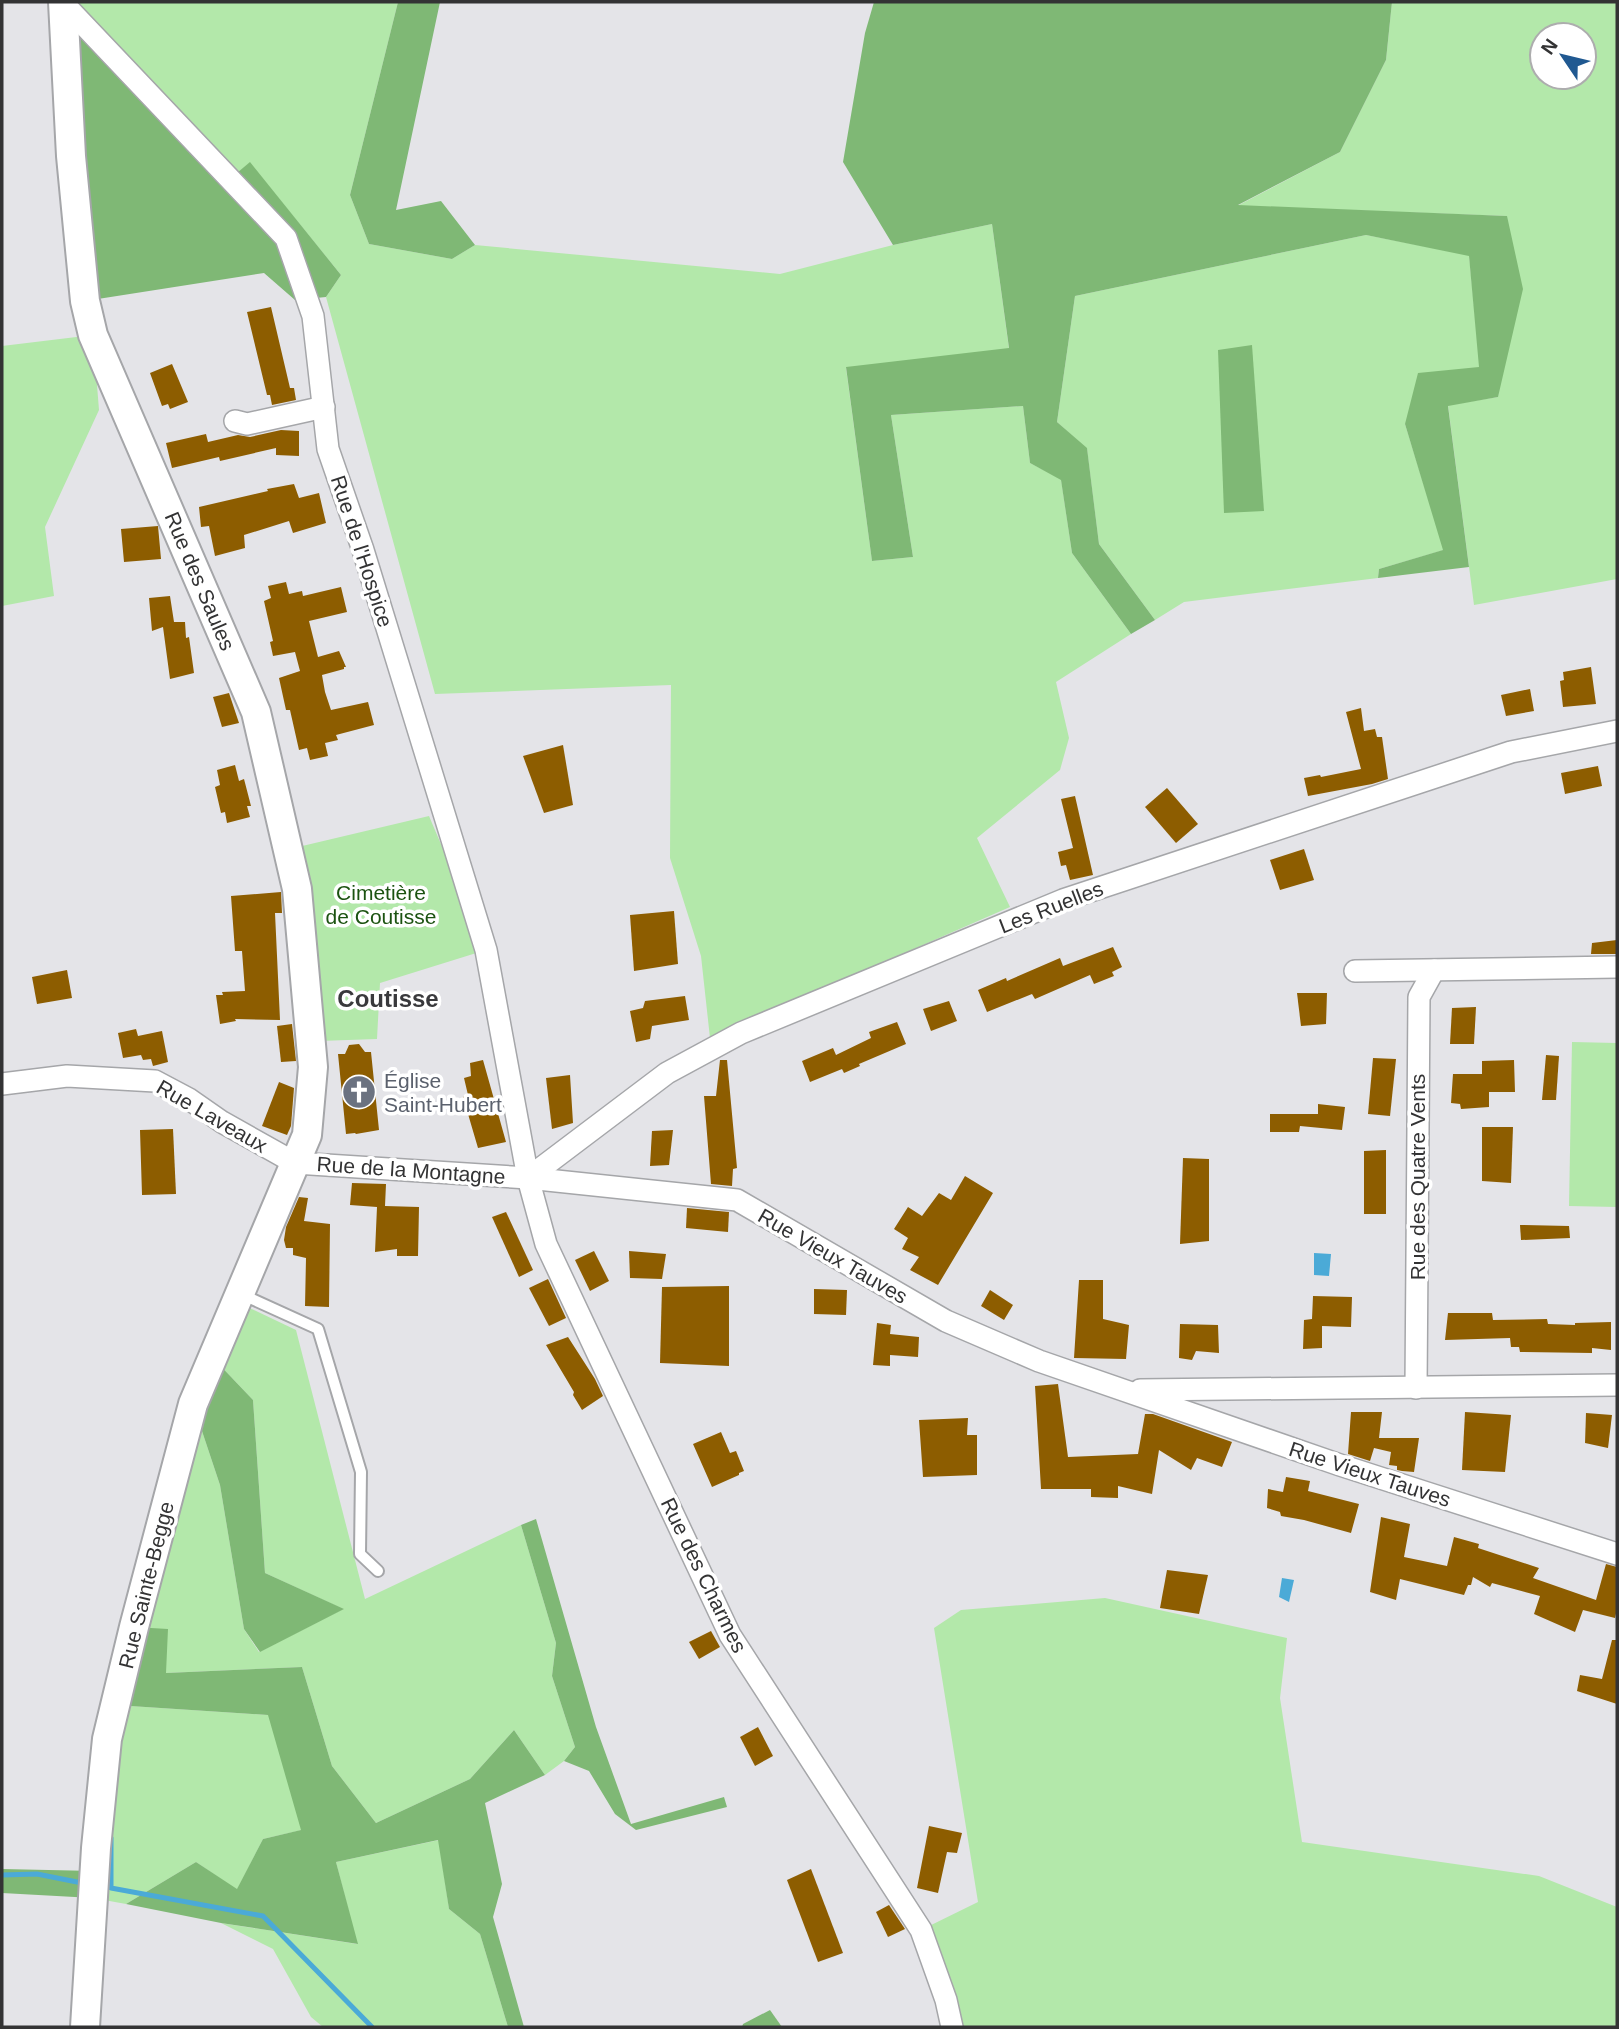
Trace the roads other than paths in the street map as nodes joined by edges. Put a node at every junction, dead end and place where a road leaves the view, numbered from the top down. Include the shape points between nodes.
1 (63, 2) edge
2 (324, 407) junction
3 (235, 421) dead end
4 (1617, 731) edge
5 (1617, 967) edge
6 (1434, 970) junction
7 (1355, 971) dead end
8 (2, 1084) edge
9 (295, 1163) junction
10 (528, 1178) junction
11 (241, 1294) junction
12 (1617, 1385) edge
13 (1416, 1388) junction
14 (1125, 1391) junction
15 (1617, 1554) edge
16 (378, 1571) dead end
17 (85, 2027) edge
18 (952, 2027) edge

1 - 2 street, Rue de l'Hospice via 286,238 313,316
1 - 9 street, Rue des Saules via 71,156 85,300 93,335 256,712 297,889 313,1067 307,1135
2 - 3 street via 247,424
2 - 10 street, Rue de l'Hospice via 328,449 486,950
4 - 10 street, Les Ruelles via 1511,752 1051,905 741,1033 667,1073
5 - 6 street
6 - 7 street
6 - 13 street, Rue des Quatre Vents via 1419,997
8 - 9 street, Rue Laveaux via 67,1076 155,1081
9 - 10 street, Rue de la Montagne
9 - 11 street, Rue Sainte-Begge
10 - 14 street, Rue Vieux Tauves via 737,1200 946,1321
10 - 18 street, Rue des Charmes via 546,1244 730,1635 921,1930
11 - 16 lane via 318,1329 361,1472 360,1554
11 - 17 street, Rue Sainte-Begge via 193,1404 107,1739
12 - 13 street, Rue Vieux Tauves
13 - 14 street, Rue Vieux Tauves
14 - 15 street, Rue Vieux Tauves

